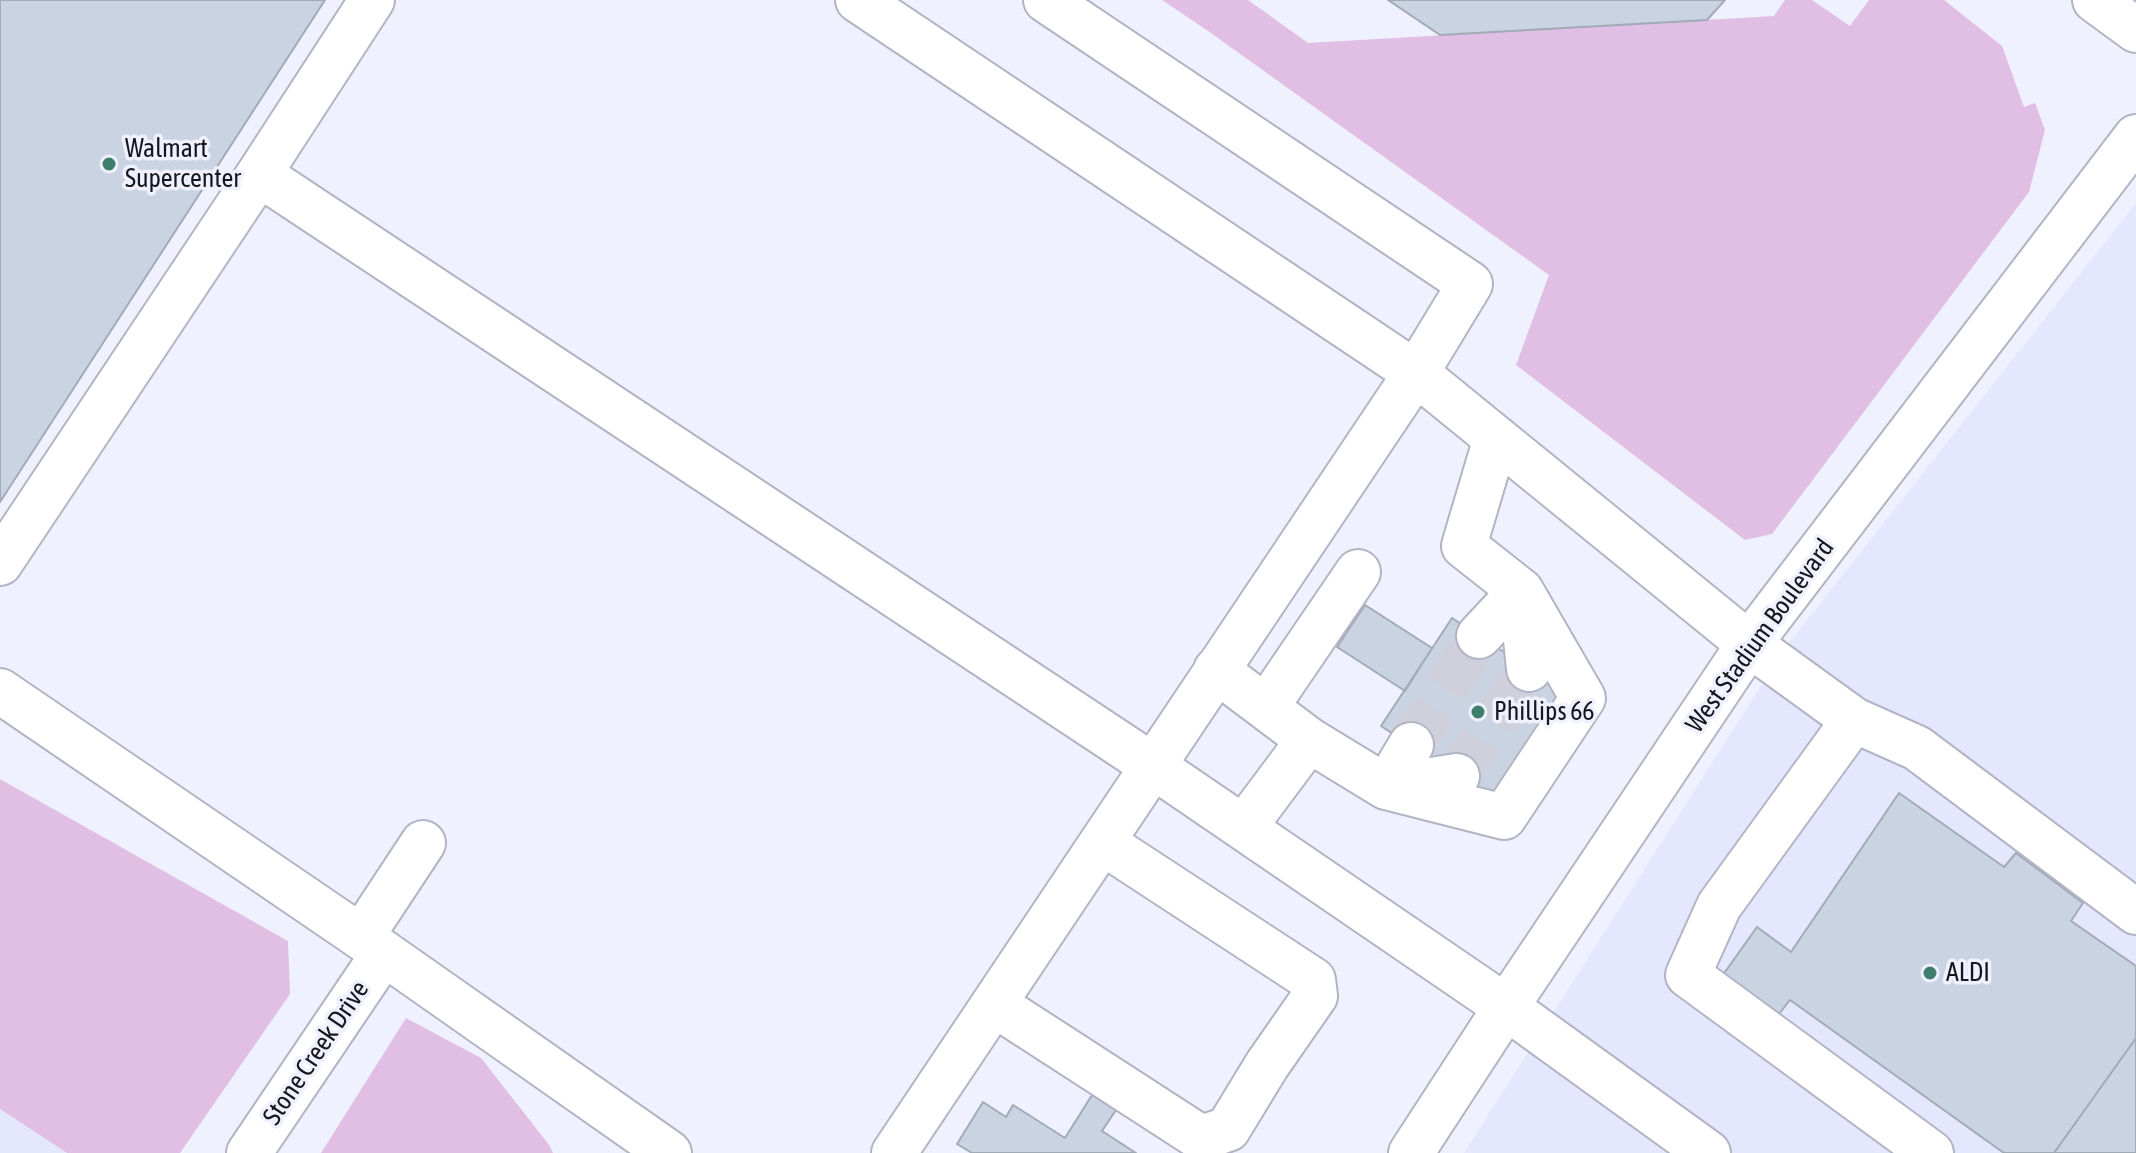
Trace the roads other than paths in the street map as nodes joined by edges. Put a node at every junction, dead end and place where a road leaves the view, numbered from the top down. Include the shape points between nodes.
1 (372, 0) edge
2 (858, 0) edge
3 (1046, 0) edge
4 (2095, 0) edge
5 (2136, 30) edge
6 (2136, 137) edge
7 (259, 174) junction
8 (1416, 373) junction
9 (1496, 438) junction
10 (0, 563) edge
11 (1358, 572) dead end
12 (1521, 591) junction
13 (1479, 636) tunnel mouth
14 (1749, 644) junction
15 (1529, 669) tunnel mouth
16 (1216, 670) junction
17 (0, 691) edge
18 (1266, 707) junction
19 (1854, 720) junction
20 (1309, 740) junction
21 (1411, 745) tunnel mouth
22 (1153, 766) junction
23 (1457, 776) dead end
24 (1386, 787) junction
25 (1244, 827) junction
26 (1102, 842) junction
27 (423, 843) dead end
28 (2136, 912) edge
29 (372, 945) junction
30 (994, 1004) junction
31 (1506, 1007) junction
32 (249, 1153) edge
33 (669, 1153) edge
34 (894, 1153) edge
35 (1411, 1153) edge
36 (1708, 1153) edge
37 (1931, 1153) edge

1 - 7 main road
2 - 8 main road
3 - 8 main road via 1470,284
4 - 5 main road
6 - 14 main road, West Stadium Boulevard
7 - 10 main road
7 - 22 main road
8 - 9 main road
8 - 16 main road
9 - 12 main road via 1464,546
9 - 14 main road
11 - 18 main road
12 - 13 main road
12 - 15 main road
12 - 24 main road via 1583,698 1504,817
14 - 19 main road
14 - 31 main road, West Stadium Boulevard
16 - 18 main road
16 - 22 main road
17 - 29 main road
18 - 20 main road
19 - 28 main road via 1917,748
19 - 37 main road via 1719,906 1688,975
20 - 24 main road
20 - 25 main road
21 - 24 main road
22 - 25 main road
22 - 26 main road
23 - 24 main road
25 - 31 main road
26 - 30 main road
26 - 30 main road via 1313,980 1315,996 1228,1129 1201,1138
27 - 29 main road, Stone Creek Drive
29 - 32 main road, Stone Creek Drive
29 - 33 main road
30 - 34 main road
31 - 35 main road, West Stadium Boulevard
31 - 36 main road

